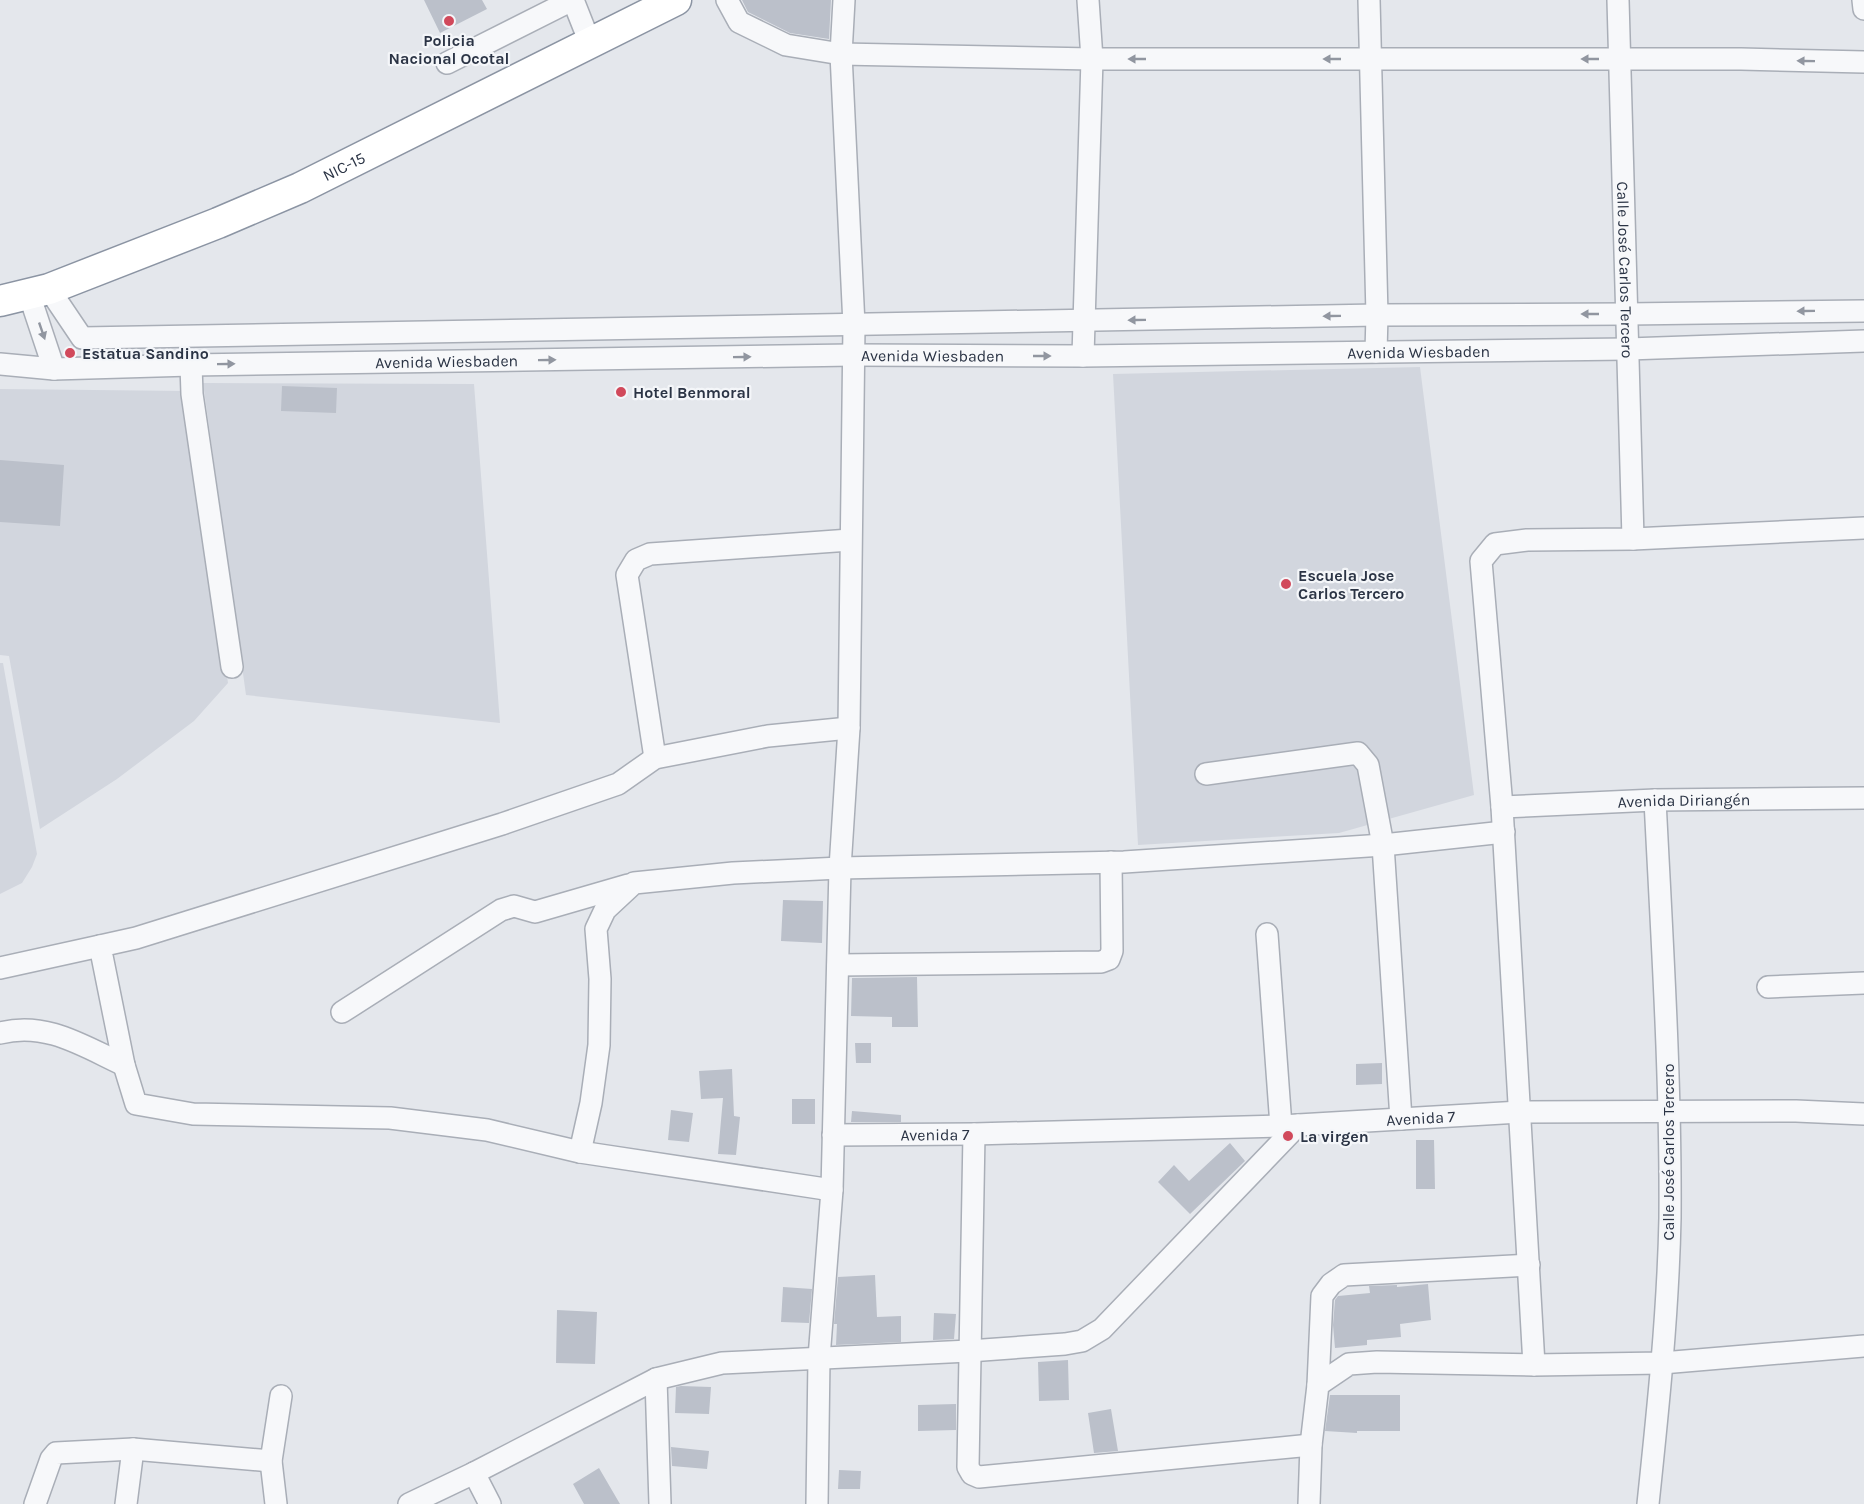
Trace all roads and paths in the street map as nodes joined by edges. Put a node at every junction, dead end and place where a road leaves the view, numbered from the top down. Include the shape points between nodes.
1 (572, 0) edge
2 (676, 0) edge
3 (728, 0) edge
4 (844, 0) edge
5 (1088, 0) edge
6 (1369, 0) edge
7 (1618, 0) edge
8 (1863, 0) edge
9 (1864, 9) edge
10 (590, 44) junction
11 (842, 54) junction
12 (1092, 59) junction
13 (1371, 59) junction
14 (1620, 59) junction
15 (1864, 62) edge
16 (447, 63) dead end
17 (39, 291) junction
18 (0, 301) edge
19 (1864, 311) edge
20 (1627, 314) junction
21 (1377, 315) junction
22 (1085, 321) junction
23 (854, 325) junction
24 (82, 338) junction
25 (1864, 341) edge
26 (1628, 349) junction
27 (1376, 352) junction
28 (853, 355) junction
29 (1083, 356) junction
30 (0, 364) edge
31 (191, 365) junction
32 (95, 367) junction
33 (54, 369) junction
34 (1864, 528) edge
35 (1634, 539) junction
36 (850, 540) junction
37 (232, 667) dead end
38 (849, 728) junction
39 (655, 758) junction
40 (1206, 774) dead end
41 (1864, 798) edge
42 (1655, 800) junction
43 (1503, 807) junction
44 (1504, 832) junction
45 (1383, 844) junction
46 (1112, 862) junction
47 (840, 868) junction
48 (634, 883) junction
49 (1267, 934) dead end
50 (100, 946) junction
51 (838, 965) junction
52 (0, 968) edge
53 (1864, 983) edge
54 (1768, 987) dead end
55 (342, 1012) dead end
56 (0, 1032) edge
57 (124, 1065) junction
58 (1670, 1111) junction
59 (1520, 1112) junction
60 (1864, 1114) edge
61 (1401, 1119) junction
62 (1289, 1125) junction
63 (974, 1134) junction
64 (833, 1135) junction
65 (580, 1152) junction
66 (832, 1190) junction
67 (1529, 1265) junction
68 (1864, 1346) edge
69 (969, 1351) junction
70 (819, 1358) junction
71 (1662, 1363) junction
72 (1534, 1365) junction
73 (656, 1379) junction
74 (1318, 1385) junction
75 (281, 1396) dead end
76 (1311, 1445) junction
77 (133, 1449) junction
78 (271, 1461) junction
79 (474, 1473) junction
80 (658, 1503) edge
81 (35, 1504) edge
82 (126, 1504) edge
83 (276, 1504) edge
84 (409, 1504) edge
85 (490, 1504) edge
86 (817, 1504) edge
87 (1309, 1504) edge
88 (1648, 1504) edge

1 - 10 street
1 - 16 street
2 - 10 highway, NIC-15 / NIC-15
3 - 11 street via 739,22 786,45
4 - 11 street
5 - 12 street
6 - 13 street
7 - 14 street, Calle José Carlos Tercero
8 - 9 street
10 - 17 highway, NIC-15 / NIC-15 via 300,188
11 - 12 street
11 - 23 street
13 -> 12 street
12 - 22 street
14 -> 13 street
13 - 21 street
15 -> 14 street
14 - 20 street, Calle José Carlos Tercero
17 - 18 highway, NIC-15 / NIC-15
17 - 24 street
17 -> 33 street
19 -> 20 street, Avenida Wiesbaden
20 -> 21 street, Avenida Wiesbaden
20 - 26 street, Calle José Carlos Tercero
21 -> 22 street, Avenida Wiesbaden
21 - 27 street
22 - 23 street, Avenida Wiesbaden
22 - 29 street
23 - 24 street, Avenida Wiesbaden
23 - 28 street
24 - 32 street
25 - 26 street, Avenida Wiesbaden
26 - 27 street, Avenida Wiesbaden
26 - 35 street, Calle José Carlos Tercero
27 - 29 street, Avenida Wiesbaden
28 -> 29 street, Avenida Wiesbaden
31 -> 28 street, Avenida Wiesbaden
28 - 36 street
30 - 33 street, Avenida Wiesbaden
31 - 32 street, Avenida Wiesbaden
31 - 37 street
32 - 33 street, Avenida Wiesbaden
34 - 35 street
35 - 43 street via 1495,544 1481,561
36 - 38 street
36 - 39 street via 650,554 636,560 627,575
38 - 39 street via 768,736
38 - 47 street
39 - 50 street via 618,784 502,825
40 - 45 street via 1358,753 1368,765
41 - 42 street, Avenida Diriangén
42 - 43 street, Avenida Diriangén
42 - 58 street, Calle José Carlos Tercero
43 - 44 street
44 - 45 street
44 - 59 street
45 - 46 street
45 - 61 street
46 - 47 street
46 - 51 street via 1109,959
47 - 48 street
47 - 51 street
48 - 55 street via 535,912 514,906 501,910
48 - 65 street via 605,910 596,929 599,1045
49 - 62 street
50 - 52 street
50 - 57 street
51 - 64 street
53 - 54 street
56 - 57 street via 29,1028 50,1032
57 - 65 street via 136,1104 193,1114 390,1118 487,1130
58 - 59 street, Avenida 7
58 - 60 street, Avenida 7
58 - 71 street, Calle José Carlos Tercero via 1670,1221
59 - 61 street, Avenida 7
59 - 67 street
61 - 62 street, Avenida 7
62 - 63 street, Avenida 7
62 - 69 street via 1102,1329 1082,1341 1065,1344
63 - 64 street, Avenida 7
63 - 69 street
64 - 66 street
65 - 66 street
66 - 70 street
67 - 72 street
67 - 74 street via 1344,1275 1330,1284 1322,1296
68 - 71 street
69 - 70 street
69 - 76 street via 968,1467 979,1477
70 - 73 street via 722,1363
70 - 86 street
71 - 72 street
71 - 88 street, Calle José Carlos Tercero
72 - 74 street via 1350,1364
73 - 79 street
73 - 80 street
74 - 76 street
75 - 78 street
76 - 87 street
77 - 78 street
77 - 81 street via 56,1453
77 - 82 street
78 - 83 street
79 - 84 street
79 - 85 street

